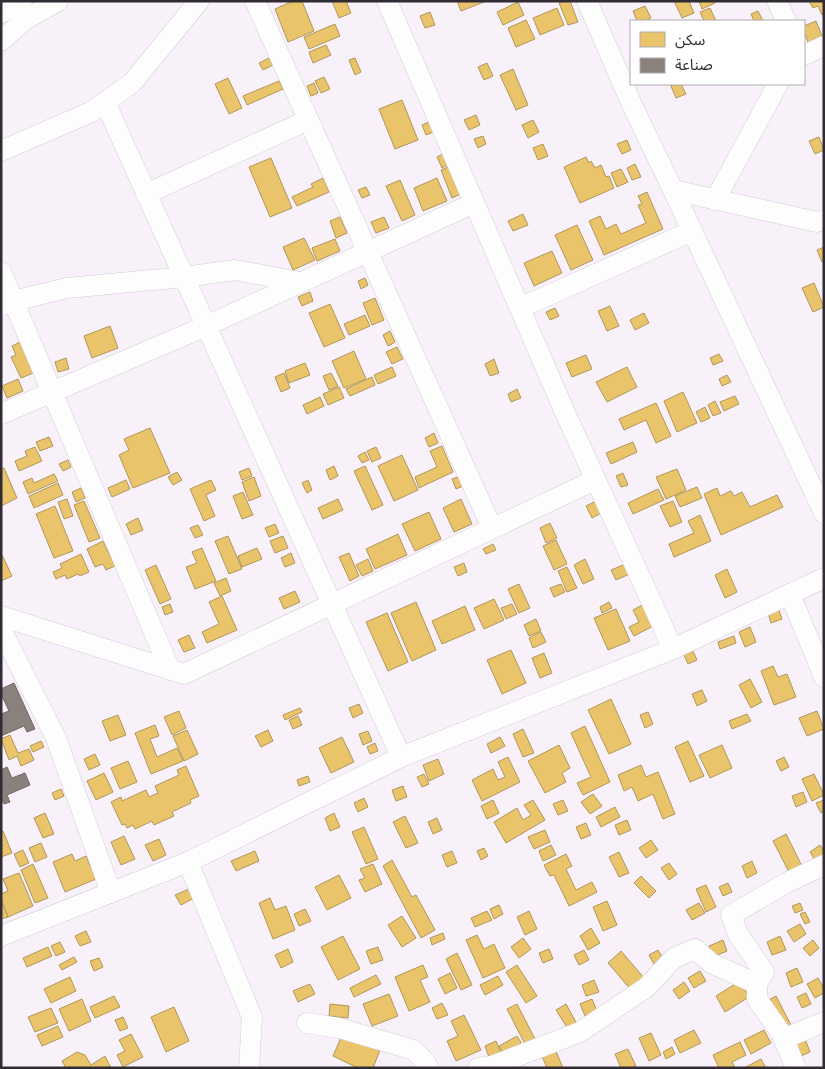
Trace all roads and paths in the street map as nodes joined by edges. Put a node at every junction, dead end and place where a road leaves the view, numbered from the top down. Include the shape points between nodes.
1 (22, 1) edge
2 (58, 1) edge
3 (200, 1) edge
4 (255, 1) edge
5 (387, 1) edge
6 (587, 1) edge
7 (777, 1) edge
8 (1, 13) edge
9 (786, 20) edge
10 (1, 41) edge
11 (824, 46) edge
12 (805, 55) edge
13 (777, 85) edge
14 (105, 102) junction
15 (308, 120) junction
16 (1, 151) edge
17 (673, 190) junction
18 (146, 194) junction
19 (715, 200) junction
20 (474, 202) junction
21 (824, 220) edge
22 (692, 231) junction
23 (367, 252) junction
24 (1, 272) edge
25 (184, 277) junction
26 (300, 282) junction
27 (7, 303) edge
28 (520, 308) junction
29 (206, 326) junction
30 (52, 392) junction
31 (1, 414) edge
32 (595, 480) junction
33 (824, 513) edge
34 (492, 528) junction
35 (824, 578) edge
36 (790, 594) junction
37 (332, 604) junction
38 (1, 616) edge
39 (1, 629) edge
40 (673, 650) junction
41 (170, 670) junction
42 (824, 678) edge
43 (401, 757) junction
44 (188, 862) junction
45 (824, 865) edge
46 (111, 893) junction
47 (1, 936) edge
48 (757, 984) junction
49 (824, 1022) edge
50 (307, 1023) dead end
51 (784, 1039) junction
52 (249, 1068) edge
53 (428, 1068) edge
54 (478, 1068) edge
55 (796, 1068) edge

1 - 8 street
2 - 10 street via 26,19
3 - 14 street via 132,83
4 - 15 street
5 - 20 street
6 - 17 street via 632,106
7 - 9 street
11 - 12 street
13 - 19 street
14 - 16 street via 90,112
14 - 18 street
15 - 18 street
15 - 23 street
17 - 19 street
17 - 22 street
18 - 25 street
19 - 21 street via 817,222
20 - 23 street
20 - 28 street
22 - 28 street
22 - 33 street
23 - 26 street
23 - 34 street
24 - 27 street
25 - 26 street via 235,270
25 - 27 street via 67,288
25 - 29 street
26 - 29 street
27 - 30 street
28 - 32 street
29 - 30 street
29 - 37 street
30 - 31 street
30 - 41 street
32 - 34 street
32 - 40 street
34 - 37 street
35 - 36 street
36 - 40 street
36 - 42 street
37 - 41 street via 184,674
37 - 43 street
38 - 41 street
39 - 46 street via 56,738
40 - 43 street
43 - 44 street
44 - 46 street
44 - 52 street via 252,1017
45 - 48 street via 731,915 738,934 764,972
46 - 47 street
48 - 51 street via 757,999
48 - 54 street via 711,963 695,949 674,958 647,987 580,1032 492,1066
49 - 51 street
50 - 53 street via 339,1028 414,1050
51 - 55 street

